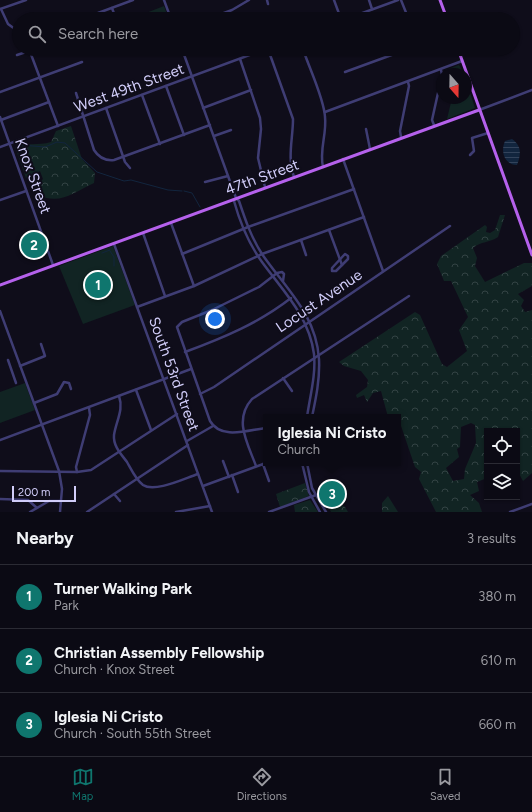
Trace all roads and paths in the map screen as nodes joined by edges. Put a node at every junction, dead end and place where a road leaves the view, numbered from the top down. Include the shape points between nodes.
1 (26, 0) edge
2 (133, 0) edge
3 (164, 0) edge
4 (249, 0) edge
5 (267, 0) edge
6 (334, 0) edge
7 (369, 0) edge
8 (398, 0) edge
9 (401, 0) edge
10 (440, 0) edge
11 (268, 4) dead end
12 (112, 8) junction
13 (1, 9) edge
14 (372, 9) junction
15 (102, 12) edge
16 (113, 12) edge
17 (168, 12) edge
18 (227, 12) edge
19 (338, 12) edge
20 (364, 12) edge
21 (406, 12) edge
22 (444, 12) edge
23 (12, 27) edge
24 (31, 56) edge
25 (184, 56) edge
26 (248, 56) edge
27 (270, 56) edge
28 (305, 56) edge
29 (389, 56) edge
30 (460, 56) edge
31 (240, 59) junction
32 (462, 61) junction
33 (82, 62) dead end
34 (446, 68) edge
35 (344, 72) dead end
36 (436, 72) edge
37 (192, 77) junction
38 (40, 78) junction
39 (408, 82) junction
40 (166, 86) junction
41 (251, 90) junction
42 (532, 90) edge
43 (0, 92) edge
44 (76, 93) dead end
45 (142, 95) junction
46 (49, 102) junction
47 (436, 102) edge
48 (106, 108) junction
49 (203, 108) junction
50 (479, 110) junction
51 (325, 112) junction
52 (82, 117) junction
53 (0, 118) edge
54 (210, 125) junction
55 (434, 125) junction
56 (58, 126) junction
57 (366, 129) dead end
58 (231, 130) dead end
59 (488, 133) junction
60 (184, 135) junction
61 (214, 136) junction
62 (401, 137) junction
63 (10, 144) junction
64 (160, 144) junction
65 (0, 147) edge
66 (370, 149) junction
67 (470, 155) dead end
68 (123, 156) junction
69 (343, 159) junction
70 (323, 167) junction
71 (130, 168) dead end
72 (228, 176) junction
73 (294, 177) junction
74 (205, 182) dead end
75 (266, 187) junction
76 (354, 189) junction
77 (26, 191) junction
78 (236, 198) junction
79 (0, 200) edge
80 (364, 217) junction
81 (171, 223) junction
82 (450, 226) dead end
83 (248, 227) junction
84 (244, 229) junction
85 (329, 230) junction
86 (143, 234) junction
87 (301, 240) junction
88 (114, 244) junction
89 (182, 254) junction
90 (262, 254) junction
91 (306, 255) dead end
92 (532, 255) edge
93 (258, 256) junction
94 (340, 259) junction
95 (53, 265) junction
96 (342, 265) junction
97 (383, 271) junction
98 (277, 273) junction
99 (273, 276) junction
100 (283, 281) junction
101 (0, 285) edge
102 (194, 286) junction
103 (165, 296) junction
104 (294, 296) junction
105 (408, 296) dead end
106 (290, 299) junction
107 (137, 307) junction
108 (0, 311) edge
109 (309, 321) junction
110 (305, 324) junction
111 (41, 344) dead end
112 (185, 352) junction
113 (318, 356) junction
114 (314, 358) junction
115 (8, 360) dead end
116 (20, 366) junction
117 (191, 369) junction
118 (283, 378) junction
119 (164, 379) junction
120 (16, 383) dead end
121 (71, 389) dead end
122 (136, 390) junction
123 (292, 391) dead end
124 (200, 394) junction
125 (119, 396) junction
126 (34, 403) junction
127 (89, 408) junction
128 (177, 414) junction
129 (307, 414) edge
130 (313, 414) edge
131 (42, 425) junction
132 (213, 426) junction
133 (263, 428) edge
134 (151, 430) junction
135 (243, 431) junction
136 (0, 440) edge
137 (187, 441) junction
138 (188, 445) junction
139 (120, 452) junction
140 (223, 461) dead end
141 (263, 464) edge
142 (256, 466) junction
143 (264, 466) edge
144 (303, 466) edge
145 (307, 466) edge
146 (0, 471) edge
147 (59, 472) junction
148 (77, 472) junction
149 (198, 474) junction
150 (230, 476) junction
151 (137, 478) junction
152 (269, 481) dead end
153 (203, 486) junction
154 (238, 492) dead end
155 (114, 494) junction
156 (316, 495) junction
157 (311, 497) junction
158 (0, 499) edge
159 (61, 501) junction
160 (120, 501) dead end
161 (532, 504) edge
162 (210, 506) junction
163 (95, 507) junction
164 (36, 508) junction
165 (30, 512) edge
166 (60, 512) edge
167 (87, 512) edge
168 (98, 512) edge
169 (176, 512) edge
170 (180, 512) edge
171 (212, 512) edge
172 (270, 512) edge
173 (320, 512) edge
174 (326, 512) edge
175 (510, 512) edge

1 - 13 street
2 - 12 street
3 - 17 street
4 - 18 street
5 - 11 street
6 - 19 street
7 - 14 street
8 - 14 street
9 - 21 street
10 - 22 main road
12 - 15 street
12 - 16 street
13 - 23 street
14 - 20 street
24 - 38 street
25 - 37 street
26 - 31 street, West 49th Street
27 - 73 street via 293,119 289,152
28 - 51 street
29 - 35 street
30 - 32 main road
31 - 37 street, West 49th Street
31 - 41 street
32 - 34 street
32 - 50 main road
33 - 38 street
36 - 39 street
37 - 40 street, West 49th Street
37 - 49 street
38 - 43 street
38 - 46 street
39 - 51 street
39 - 62 street
40 - 45 street, West 49th Street
40 - 60 street
41 - 49 street
41 - 75 street via 260,118 258,158
42 - 50 street, 47th Street
44 - 52 street
45 - 48 street, West 49th Street
45 - 64 street
46 - 53 street
46 - 56 street
47 - 55 street via 432,120
48 - 52 street, West 49th Street
48 - 68 street
49 - 54 street
50 - 55 main road, 47th Street
50 - 59 main road
51 - 70 street via 321,153
52 - 56 street, West 49th Street
52 - 68 street via 94,150 101,158 110,160
53 - 63 street, Knox Street
54 - 60 street
54 - 61 street
55 - 62 main road, 47th Street
56 - 63 street, West 49th Street
57 - 66 street
58 - 61 street
59 - 67 street via 472,138 474,151
59 - 92 main road
60 - 64 street
61 - 72 street
62 - 66 main road, 47th Street
63 - 65 street, West 49th Street
63 - 77 street, Knox Street
64 - 68 street
66 - 69 main road, 47th Street
68 - 71 street
69 - 70 main road, 47th Street
69 - 76 street
70 - 73 main road, 47th Street
72 - 74 street
72 - 78 street
73 - 75 main road, 47th Street
75 - 78 main road, 47th Street
76 - 80 street
76 - 83 street
77 - 79 street
77 - 95 street, Knox Street
78 - 81 main road, 47th Street
78 - 83 street
78 - 84 street via 234,202
80 - 85 street
80 - 97 street
81 - 86 main road, 47th Street
81 - 89 street
82 - 97 street, Locust Avenue
83 - 84 street
83 - 90 street
84 - 89 street
84 - 93 street
85 - 87 street
85 - 94 street
86 - 88 main road, 47th Street
86 - 103 street
87 - 90 street
87 - 91 street
88 - 95 main road, 47th Street
88 - 107 street, South 53rd Street
89 - 102 street
90 - 93 street
90 - 98 street
93 - 99 street
93 - 102 street
94 - 96 street
94 - 96 street via 345,254 348,256
94 - 96 street via 331,270 334,272
95 - 101 main road, 47th Street
97 - 109 street, Locust Avenue
98 - 99 street
98 - 100 street
98 - 100 street via 284,274
99 - 106 street
99 - 112 street via 259,287 182,322 178,326 178,331
100 - 104 street
102 - 103 street
103 - 107 street
104 - 106 street
104 - 109 street
105 - 113 street
106 - 110 street
106 - 112 street via 258,320
107 - 119 street, South 53rd Street
108 - 116 street
109 - 110 street, Locust Avenue
109 - 113 street
110 - 114 street
110 - 124 street, Locust Avenue
111 - 116 street via 45,356
112 - 117 street
113 - 114 street
113 - 130 street via 319,378
114 - 118 street
114 - 129 street
115 - 120 street
116 - 126 street
117 - 119 street
117 - 124 street
118 - 123 street
118 - 135 street via 249,403 242,418
119 - 122 street
119 - 128 street, South 53rd Street
121 - 126 street via 69,383 64,382 57,394
122 - 125 street
122 - 134 street
124 - 132 street
125 - 127 street
125 - 139 street via 122,404 114,435 115,444
126 - 131 street
127 - 131 street
127 - 148 street via 90,415 76,467
128 - 134 street
128 - 137 street, South 53rd Street
131 - 136 street
131 - 147 street
132 - 135 street via 222,432
132 - 137 street
133 - 135 street
134 - 139 street
135 - 142 street
137 - 138 street, South 53rd Street
138 - 149 street, South 53rd Street
138 - 151 street
139 - 148 street via 91,470
139 - 151 street
140 - 150 street
141 - 142 street
142 - 150 street
143 - 152 street
144 - 157 street
145 - 156 street
146 - 147 street
147 - 148 street
147 - 159 street via 62,484
149 - 151 street via 156,488 147,487
149 - 153 street, South 53rd Street
150 - 153 street
150 - 154 street
151 - 155 street
153 - 162 street, South 53rd Street
155 - 160 street
155 - 163 street
156 - 157 street
156 - 174 street
157 - 172 street
157 - 173 street
158 - 164 street via 28,500
159 - 164 street via 49,501
159 - 166 street
161 - 175 street
162 - 170 street
162 - 171 street, South 53rd Street
163 - 167 street
163 - 168 street
164 - 165 street
169 - 170 street

